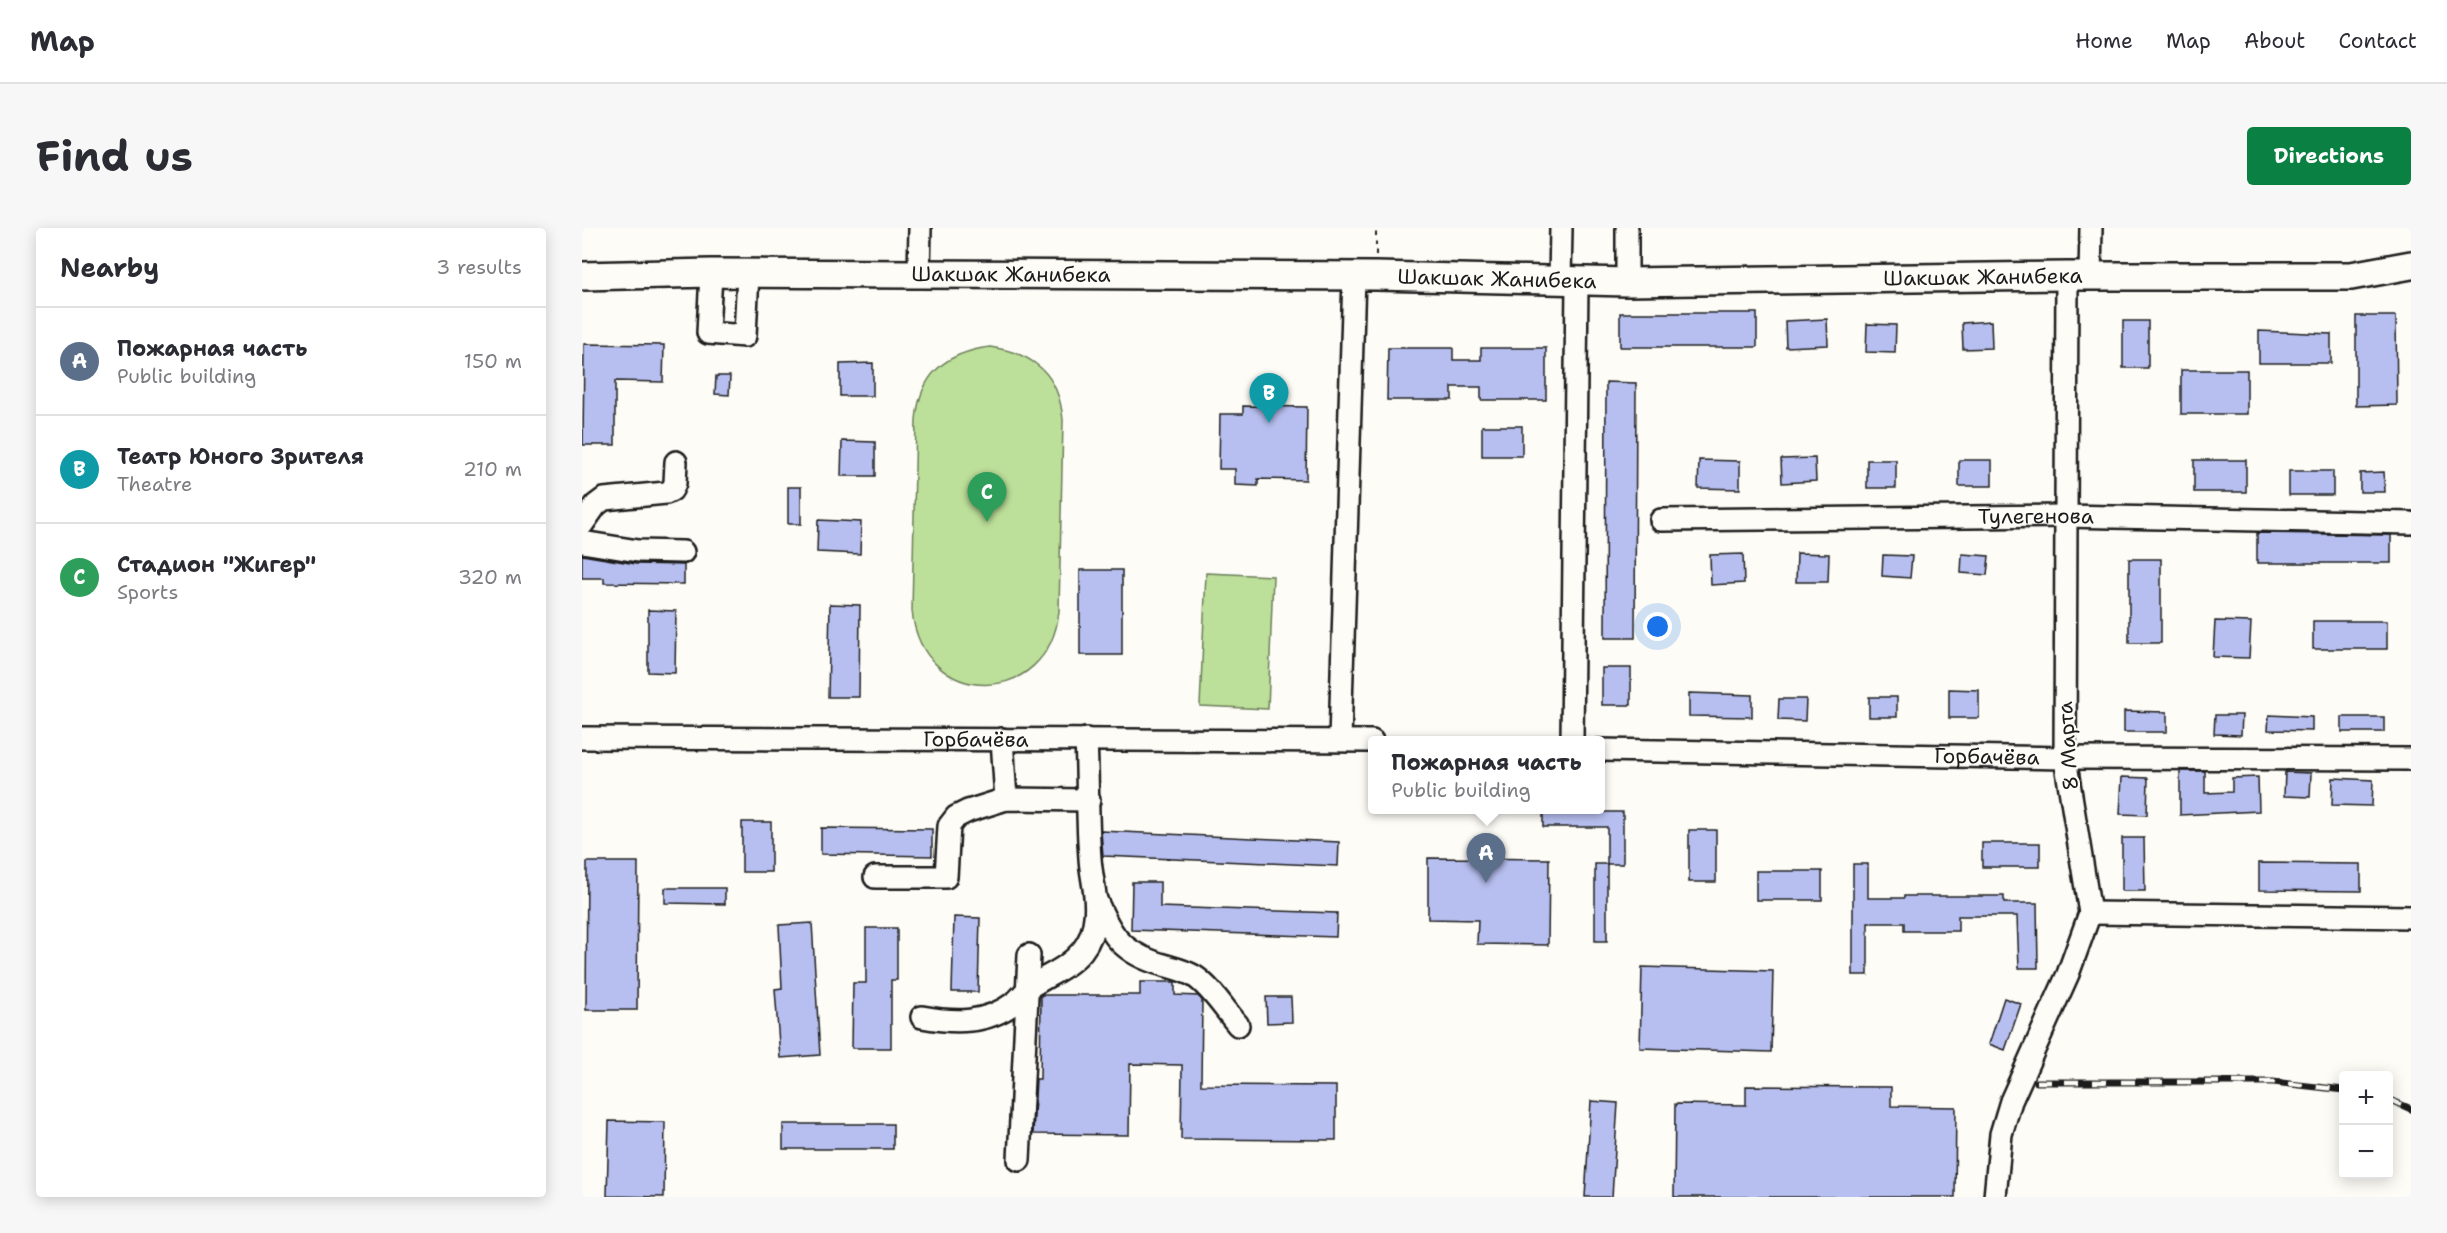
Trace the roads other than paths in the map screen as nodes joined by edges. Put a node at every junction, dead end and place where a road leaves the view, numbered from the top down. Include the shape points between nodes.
1 (920, 228) edge
2 (1561, 228) edge
3 (1627, 228) edge
4 (2091, 228) edge
5 (2411, 265) edge
6 (711, 273) junction
7 (748, 273) junction
8 (919, 274) junction
9 (582, 276) edge
10 (1365, 276) junction
11 (2079, 276) junction
12 (1569, 281) junction
13 (1627, 282) junction
14 (676, 462) dead end
15 (2064, 516) junction
16 (1661, 520) dead end
17 (2411, 523) edge
18 (582, 525) edge
19 (582, 542) edge
20 (683, 552) dead end
21 (1572, 736) edge
22 (582, 738) edge
23 (1002, 739) junction
24 (1086, 739) junction
25 (1340, 740) junction
26 (1368, 741) edge
27 (1605, 750) edge
28 (2065, 758) junction
29 (2411, 759) edge
30 (1006, 799) junction
31 (1089, 800) junction
32 (875, 877) dead end
33 (1095, 900) junction
34 (2090, 913) junction
35 (2411, 917) edge
36 (1029, 955) dead end
37 (1029, 988) junction
38 (922, 1017) dead end
39 (1238, 1025) dead end
40 (1018, 1160) dead end
41 (1995, 1197) edge

1 - 8 street
2 - 12 street
3 - 13 street
4 - 11 street, 8 Марта
5 - 11 main road, Шакшак Жанибека via 2350,276
6 - 7 main road, Шакшак Жанибека
6 - 7 street via 708,333 745,336
6 - 9 main road, Шакшак Жанибека
7 - 8 main road, Шакшак Жанибека
8 - 10 main road, Шакшак Жанибека
10 - 12 main road, Шакшак Жанибека
10 - 25 street
11 - 13 main road, Шакшак Жанибека
11 - 15 street, 8 Марта
12 - 13 main road, Шакшак Жанибека
12 - 21 street
14 - 18 street via 672,490 666,494 604,499
15 - 16 street, Тулегенова
15 - 17 street, Тулегенова
15 - 28 street, 8 Марта
19 - 20 street via 638,551
22 - 23 street, Горбачёва
23 - 24 street, Горбачёва
23 - 30 street
24 - 25 street, Горбачёва
24 - 31 street
25 - 26 street, Горбачёва
27 - 28 street, Горбачёва
28 - 29 street, Горбачёва
28 - 34 street, 8 Марта
30 - 31 street
30 - 32 street via 968,811 949,826 946,877
31 - 33 street via 1089,854
33 - 37 street via 1095,917 1083,950 1070,963
33 - 39 street via 1119,942 1153,962 1195,977
34 - 35 street
34 - 41 street, 8 Марта via 2068,974 2011,1101 2001,1134
36 - 37 street
37 - 38 street via 1015,1002 984,1018 962,1023
37 - 40 street

